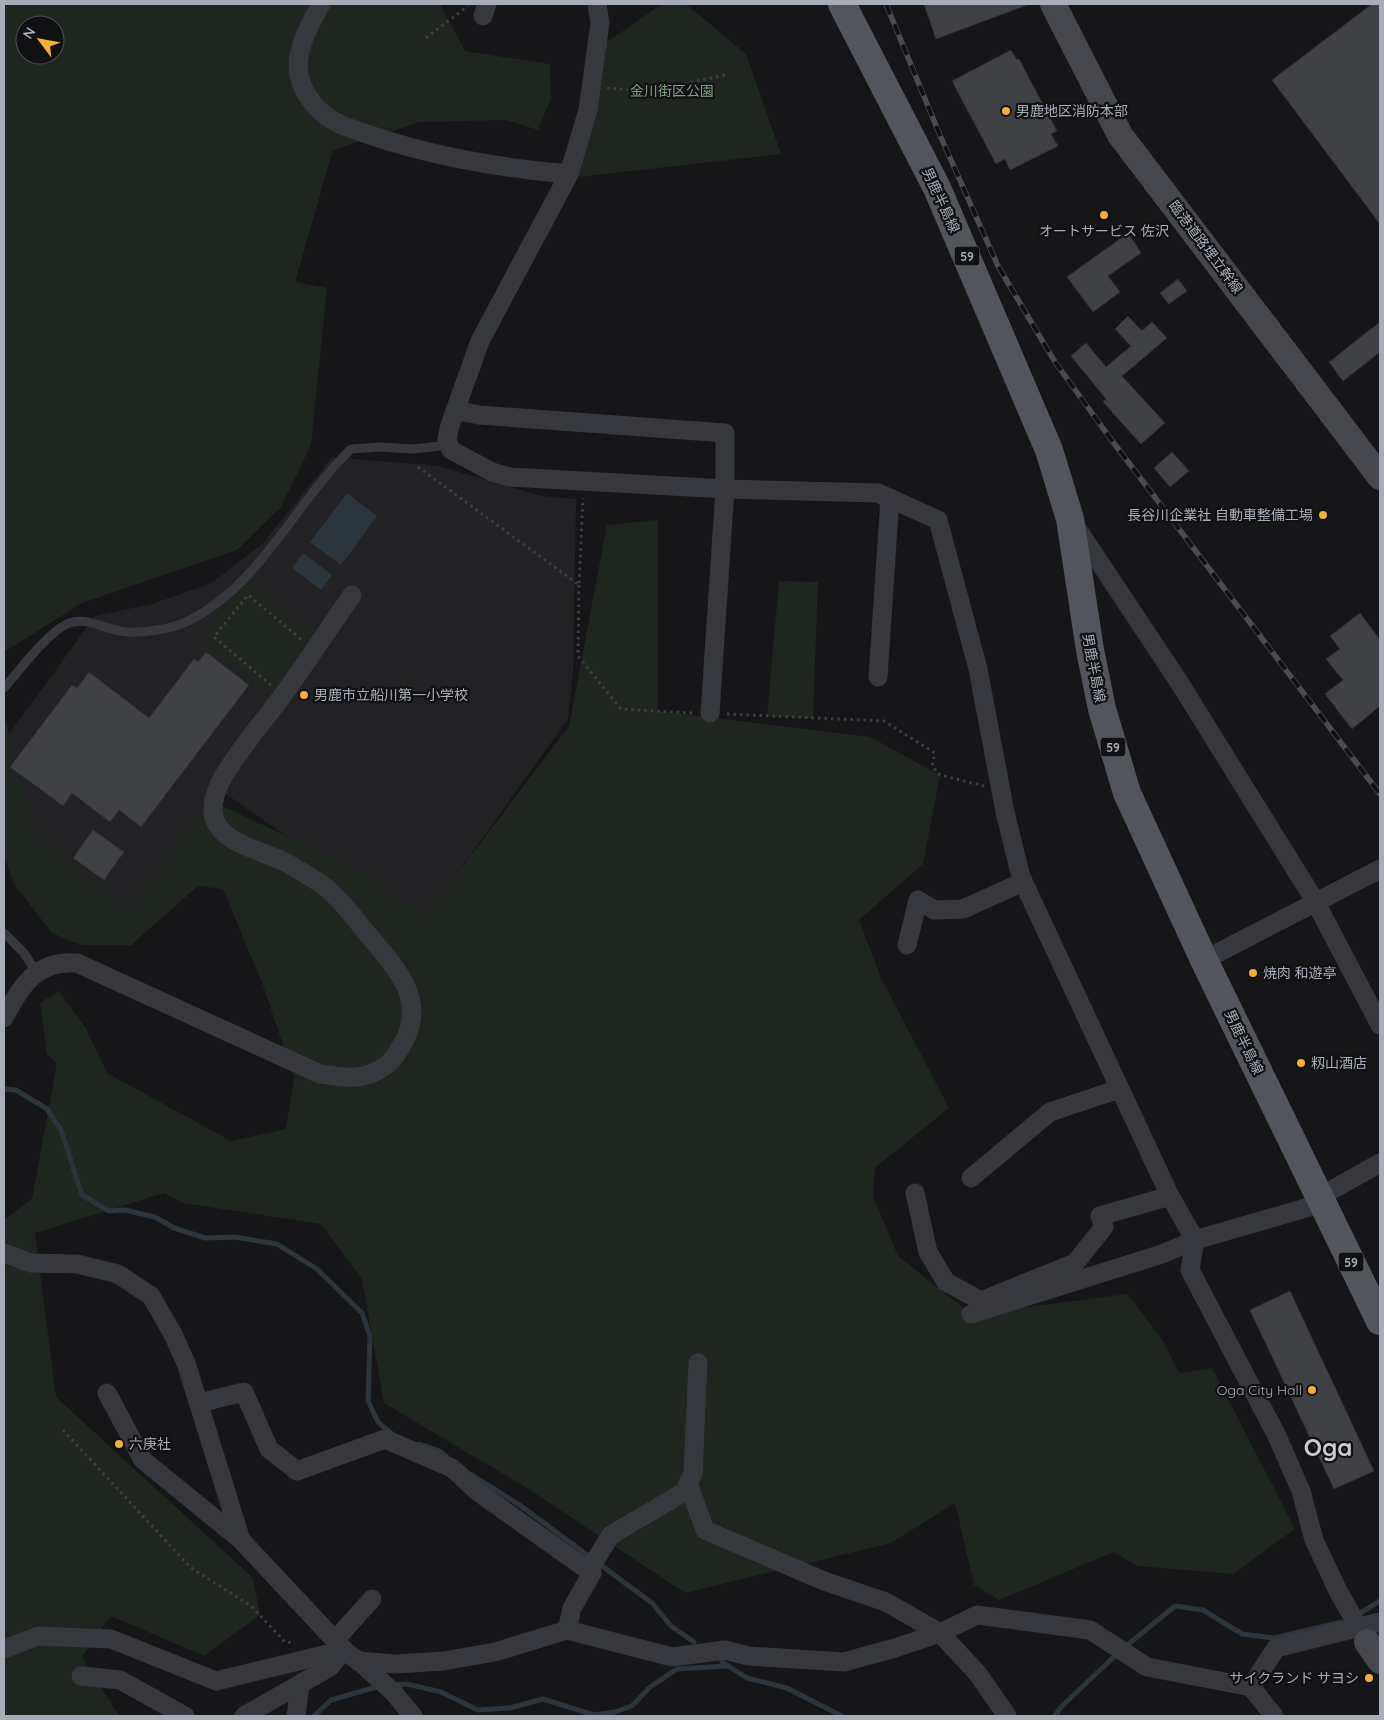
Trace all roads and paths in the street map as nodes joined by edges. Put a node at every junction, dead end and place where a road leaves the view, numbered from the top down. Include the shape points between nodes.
1 (321, 4) edge
2 (597, 4) edge
3 (842, 4) edge
4 (1053, 4) edge
5 (480, 8) edge
6 (426, 38) dead end
7 (726, 75) dead end
8 (597, 87) dead end
9 (569, 174) junction
10 (455, 410) junction
11 (449, 445) junction
12 (418, 467) dead end
13 (1380, 477) edge
14 (584, 482) junction
15 (725, 489) junction
16 (890, 498) junction
17 (1070, 519) junction
18 (579, 585) junction
19 (352, 595) dead end
20 (314, 651) junction
21 (878, 677) dead end
22 (4, 688) edge
23 (283, 695) junction
24 (710, 713) junction
25 (1001, 790) junction
26 (1380, 869) edge
27 (1022, 882) junction
28 (1316, 901) junction
29 (4, 933) edge
30 (907, 945) dead end
31 (1204, 960) junction
32 (36, 972) junction
33 (4, 1018) edge
34 (1380, 1025) edge
35 (1119, 1089) junction
36 (1380, 1163) edge
37 (971, 1178) dead end
38 (915, 1193) dead end
39 (1170, 1196) junction
40 (1321, 1200) junction
41 (1196, 1240) junction
42 (4, 1253) edge
43 (971, 1314) dead end
44 (1380, 1320) edge
45 (698, 1363) dead end
46 (107, 1393) dead end
47 (199, 1404) junction
48 (62, 1430) dead end
49 (688, 1483) junction
50 (241, 1540) junction
51 (593, 1562) junction
52 (372, 1599) dead end
53 (567, 1630) junction
54 (940, 1633) junction
55 (1372, 1638) edge
56 (304, 1645) dead end
57 (4, 1649) edge
58 (346, 1650) junction
59 (82, 1676) dead end
60 (300, 1685) junction
61 (1251, 1687) junction
62 (185, 1716) edge
63 (244, 1716) edge
64 (296, 1716) edge
65 (413, 1716) edge
66 (1007, 1716) edge
67 (1274, 1716) edge

1 - 9 street via 305,33 299,60 300,79 309,99 333,121 403,147 531,171
2 - 9 street via 600,23 588,110
3 - 17 main road, 男鹿半島線 / 59 via 937,188 1049,450
4 - 13 street, 臨港道路埋立幹線 via 1120,135
5 - 6 path
7 - 8 path via 646,91
9 - 10 street via 480,341
10 - 11 street
10 - 15 street via 479,415 725,433
11 - 14 street via 451,450 492,472 510,477
11 - 22 lane via 351,449 263,558 205,611 189,621 143,631 113,630 83,620 65,625
12 - 18 path
14 - 15 street
14 - 18 path
15 - 16 street via 878,493
15 - 24 street
16 - 21 street
16 - 25 street via 938,520 978,669
17 - 28 street via 1179,682
17 - 31 main road, 男鹿半島線 / 59 via 1102,709 1124,784
18 - 24 path via 578,656 621,709
19 - 20 street
20 - 23 street
20 - 23 path via 248,595 214,637
23 - 32 street via 222,779 213,812 216,822 226,834 286,863 322,885 341,902 399,972 414,1017 392,1063 372,1074 353,1078 320,1074 77,964 60,962
24 - 25 path via 884,721 935,753 932,766 940,775
25 - 27 street
26 - 28 street
27 - 30 street via 963,909 934,910 918,900
27 - 35 street
28 - 31 street
28 - 34 street
29 - 32 lane via 24,953
31 - 40 main road, 男鹿半島線 / 59
32 - 33 street
35 - 37 street via 1050,1112
35 - 39 street
36 - 40 street
38 - 39 street via 928,1252 941,1274 946,1282 981,1301 1075,1263 1104,1227 1100,1216
39 - 41 street
40 - 41 street
40 - 44 main road, 男鹿半島線 / 59
41 - 43 street via 1162,1254
41 - 55 street via 1190,1270 1277,1436 1301,1490 1314,1540 1338,1591
42 - 47 street via 31,1263 77,1264 118,1274 151,1296 186,1363
45 - 49 street via 693,1474
46 - 50 street via 144,1460
47 - 50 street
47 - 51 street via 244,1392 270,1449 297,1471 385,1439 452,1468 478,1492
48 - 56 path via 190,1567 251,1606 285,1642
49 - 51 street via 684,1492 611,1535
49 - 54 street via 705,1530 886,1602
50 - 58 street
51 - 53 street via 592,1573 572,1608
52 - 58 street
53 - 54 street via 672,1657 724,1650 748,1656 844,1662
53 - 58 street via 495,1652 443,1661 396,1664
54 - 61 street via 977,1615 1090,1630 1147,1667
54 - 66 street via 978,1674
55 - 61 street via 1276,1648
57 - 58 street via 38,1636 111,1639 216,1681
58 - 60 street via 330,1667
58 - 65 street via 394,1692
59 - 62 street via 120,1680
60 - 63 street
60 - 64 street
61 - 67 street

